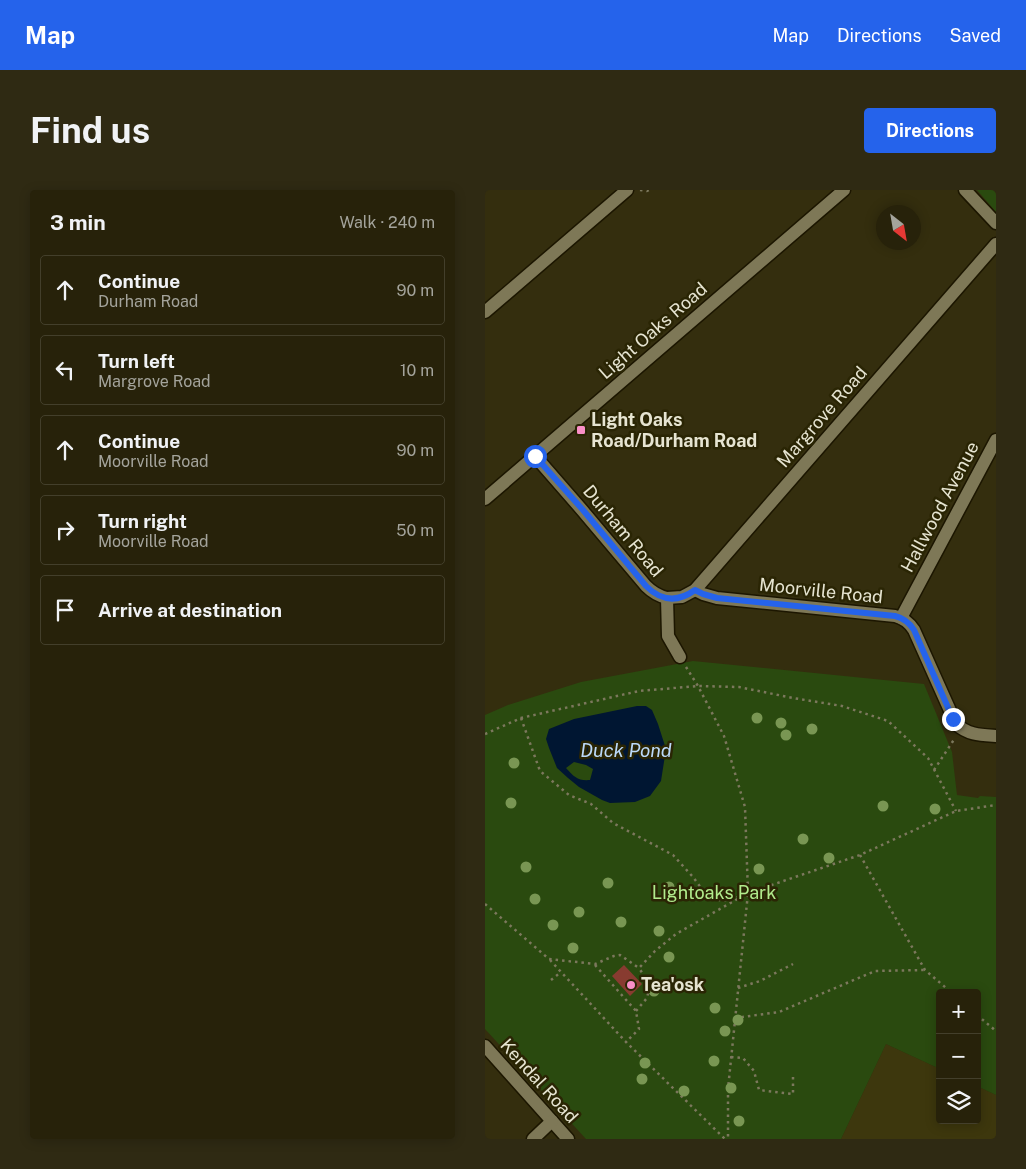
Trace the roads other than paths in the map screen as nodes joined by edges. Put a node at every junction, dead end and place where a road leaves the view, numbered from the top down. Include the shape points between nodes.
1 (627, 190) edge
2 (844, 190) edge
3 (965, 190) edge
4 (996, 224) edge
5 (996, 244) edge
6 (485, 312) edge
7 (996, 440) edge
8 (535, 456) junction
9 (485, 499) edge
10 (695, 590) junction
11 (667, 598) junction
12 (901, 618) junction
13 (680, 657) road end
14 (996, 736) edge
15 (485, 1046) edge
16 (552, 1121) junction
17 (533, 1139) edge
18 (568, 1139) edge

1 - 6 street
2 - 8 street, Light Oaks Road
3 - 4 street
5 - 10 street, Margrove Road
7 - 12 street, Hallwood Avenue
8 - 9 street, Light Oaks Road
8 - 11 street, Durham Road via 646,586
10 - 11 street via 682,597
10 - 12 street, Moorville Road via 717,598
11 - 13 street, Durham Road via 668,636
12 - 14 street, Moorville Road via 914,630 953,719 961,729 971,734
15 - 16 street, Kendal Road
16 - 17 street
16 - 18 street, Kendal Road

